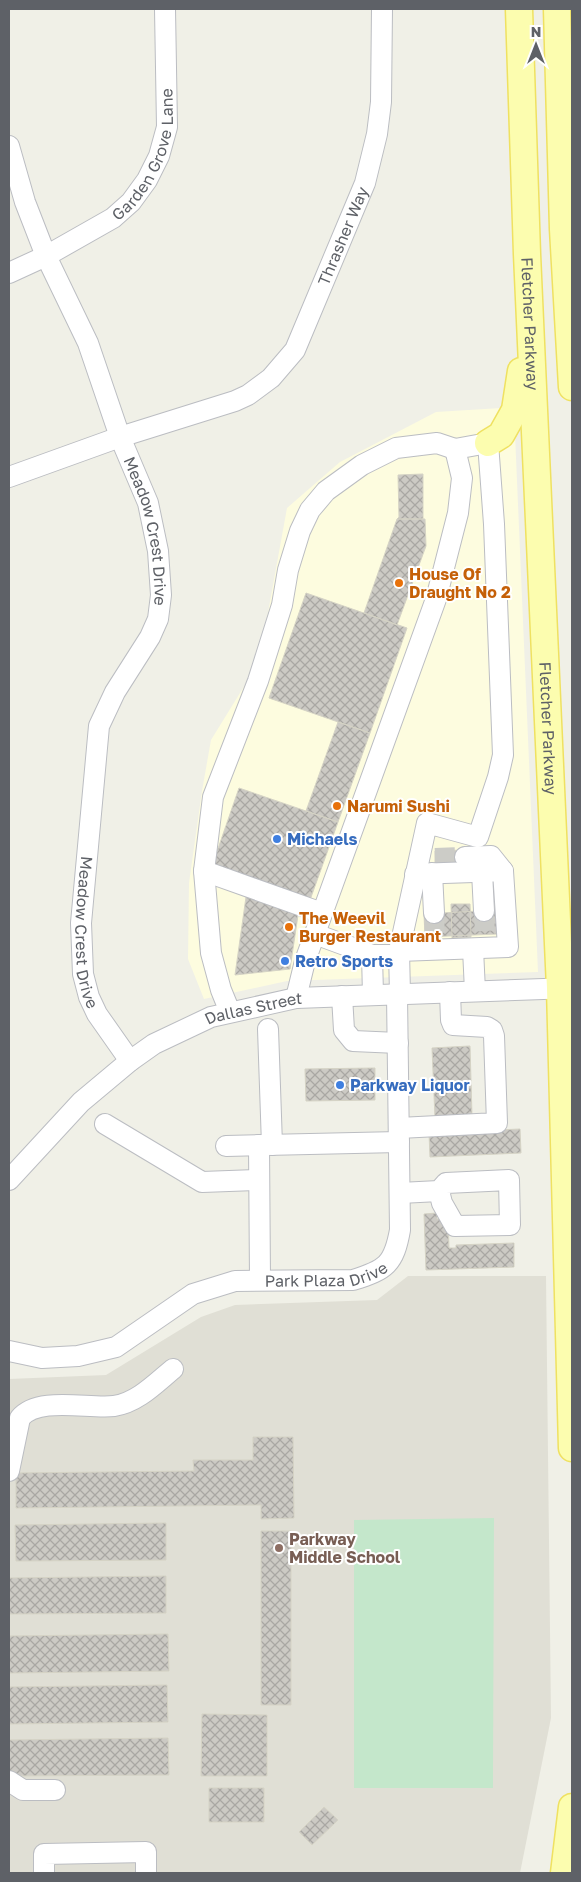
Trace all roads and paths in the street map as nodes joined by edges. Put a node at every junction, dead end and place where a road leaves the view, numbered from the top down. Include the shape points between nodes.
1 (165, 9) edge
2 (382, 9) edge
3 (518, 9) edge
4 (557, 9) edge
5 (9, 146) edge
6 (46, 256) junction
7 (9, 273) edge
8 (531, 326) junction
9 (572, 387) edge
10 (120, 437) junction
11 (488, 443) junction
12 (455, 448) junction
13 (9, 477) edge
14 (465, 856) tunnel mouth
15 (425, 866) junction
16 (204, 871) junction
17 (503, 871) junction
18 (482, 872) junction
19 (484, 911) tunnel mouth
20 (322, 913) junction
21 (434, 913) tunnel mouth
22 (315, 934) junction
23 (481, 944) junction
24 (399, 953) junction
25 (372, 955) junction
26 (566, 988) edge
27 (475, 991) junction
28 (450, 992) junction
29 (399, 994) junction
30 (342, 996) junction
31 (373, 996) junction
32 (296, 998) junction
33 (230, 1012) junction
34 (268, 1029) dead end
35 (398, 1043) junction
36 (130, 1061) junction
37 (105, 1124) dead end
38 (399, 1135) junction
39 (265, 1145) junction
40 (226, 1146) dead end
41 (12, 1170) edge
42 (259, 1180) junction
43 (439, 1191) dead end
44 (400, 1192) junction
45 (260, 1280) junction
46 (9, 1351) edge
47 (174, 1369) dead end
48 (572, 1448) edge
49 (9, 1470) edge
50 (9, 1781) edge
51 (56, 1790) dead end
52 (572, 1807) edge
53 (44, 1873) edge
54 (146, 1873) edge
55 (564, 1873) edge

1 - 6 street, Garden Grove Lane via 167,127 159,156 142,188 113,218
2 - 10 street, Thrasher Way via 378,134 365,183 295,350 280,370 260,387 235,401
3 - 8 main road, Fletcher Parkway
4 - 9 main road via 563,229
5 - 6 street, Meadow Crest Drive via 25,202
6 - 7 street, Garden Grove Lane
6 - 10 street, Meadow Crest Drive via 88,343
8 - 11 main road via 515,410 501,435
8 - 26 main road, Fletcher Parkway
10 - 13 street, Thrasher Way
10 - 36 street, Meadow Crest Drive via 148,503 158,551 160,607 150,637 115,692 99,726 81,923 82,974 88,997
11 - 12 street
11 - 15 street via 503,755 478,837 426,823
12 - 16 street via 437,443 396,448 362,465 326,491 310,510 288,570 282,605 258,681 213,797
12 - 20 street via 462,478 458,513 436,599
14 - 17 street via 491,856
15 - 18 street
15 - 21 street
15 - 24 street, Park Plaza Drive
16 - 20 street
16 - 33 street via 211,952
17 - 18 street
17 - 23 street via 508,948
18 - 19 street
20 - 22 street
22 - 25 street
22 - 32 street
23 - 24 street via 435,943
23 - 27 street
24 - 25 street
24 - 29 street, Park Plaza Drive
25 - 31 street
26 - 27 street, Dallas Street
26 - 48 main road, Fletcher Parkway
27 - 28 street, Dallas Street
28 - 29 street, Dallas Street
28 - 38 street via 453,1025 492,1030 497,1123
29 - 31 street, Dallas Street
29 - 35 street, Park Plaza Drive
30 - 31 street, Dallas Street
30 - 32 street, Dallas Street
30 - 35 street via 344,1030 353,1042
32 - 33 street, Dallas Street
33 - 36 street, Dallas Street via 211,1017 154,1044
34 - 39 street
35 - 38 street, Park Plaza Drive
36 - 41 street, Dallas Street via 81,1102
37 - 42 street via 202,1182
38 - 39 street
38 - 44 street, Park Plaza Drive
39 - 40 street
39 - 42 street
42 - 45 street
43 - 44 street
44 - 45 street, Park Plaza Drive via 400,1230 397,1249 390,1262 369,1275 353,1280
45 - 46 street, Park Plaza Drive via 235,1281 193,1294 116,1347 78,1356 42,1358
47 - 49 street via 144,1393 114,1406 52,1406 24,1413 20,1418
50 - 51 street via 23,1790
52 - 55 main road
53 - 54 street via 44,1854 146,1852

